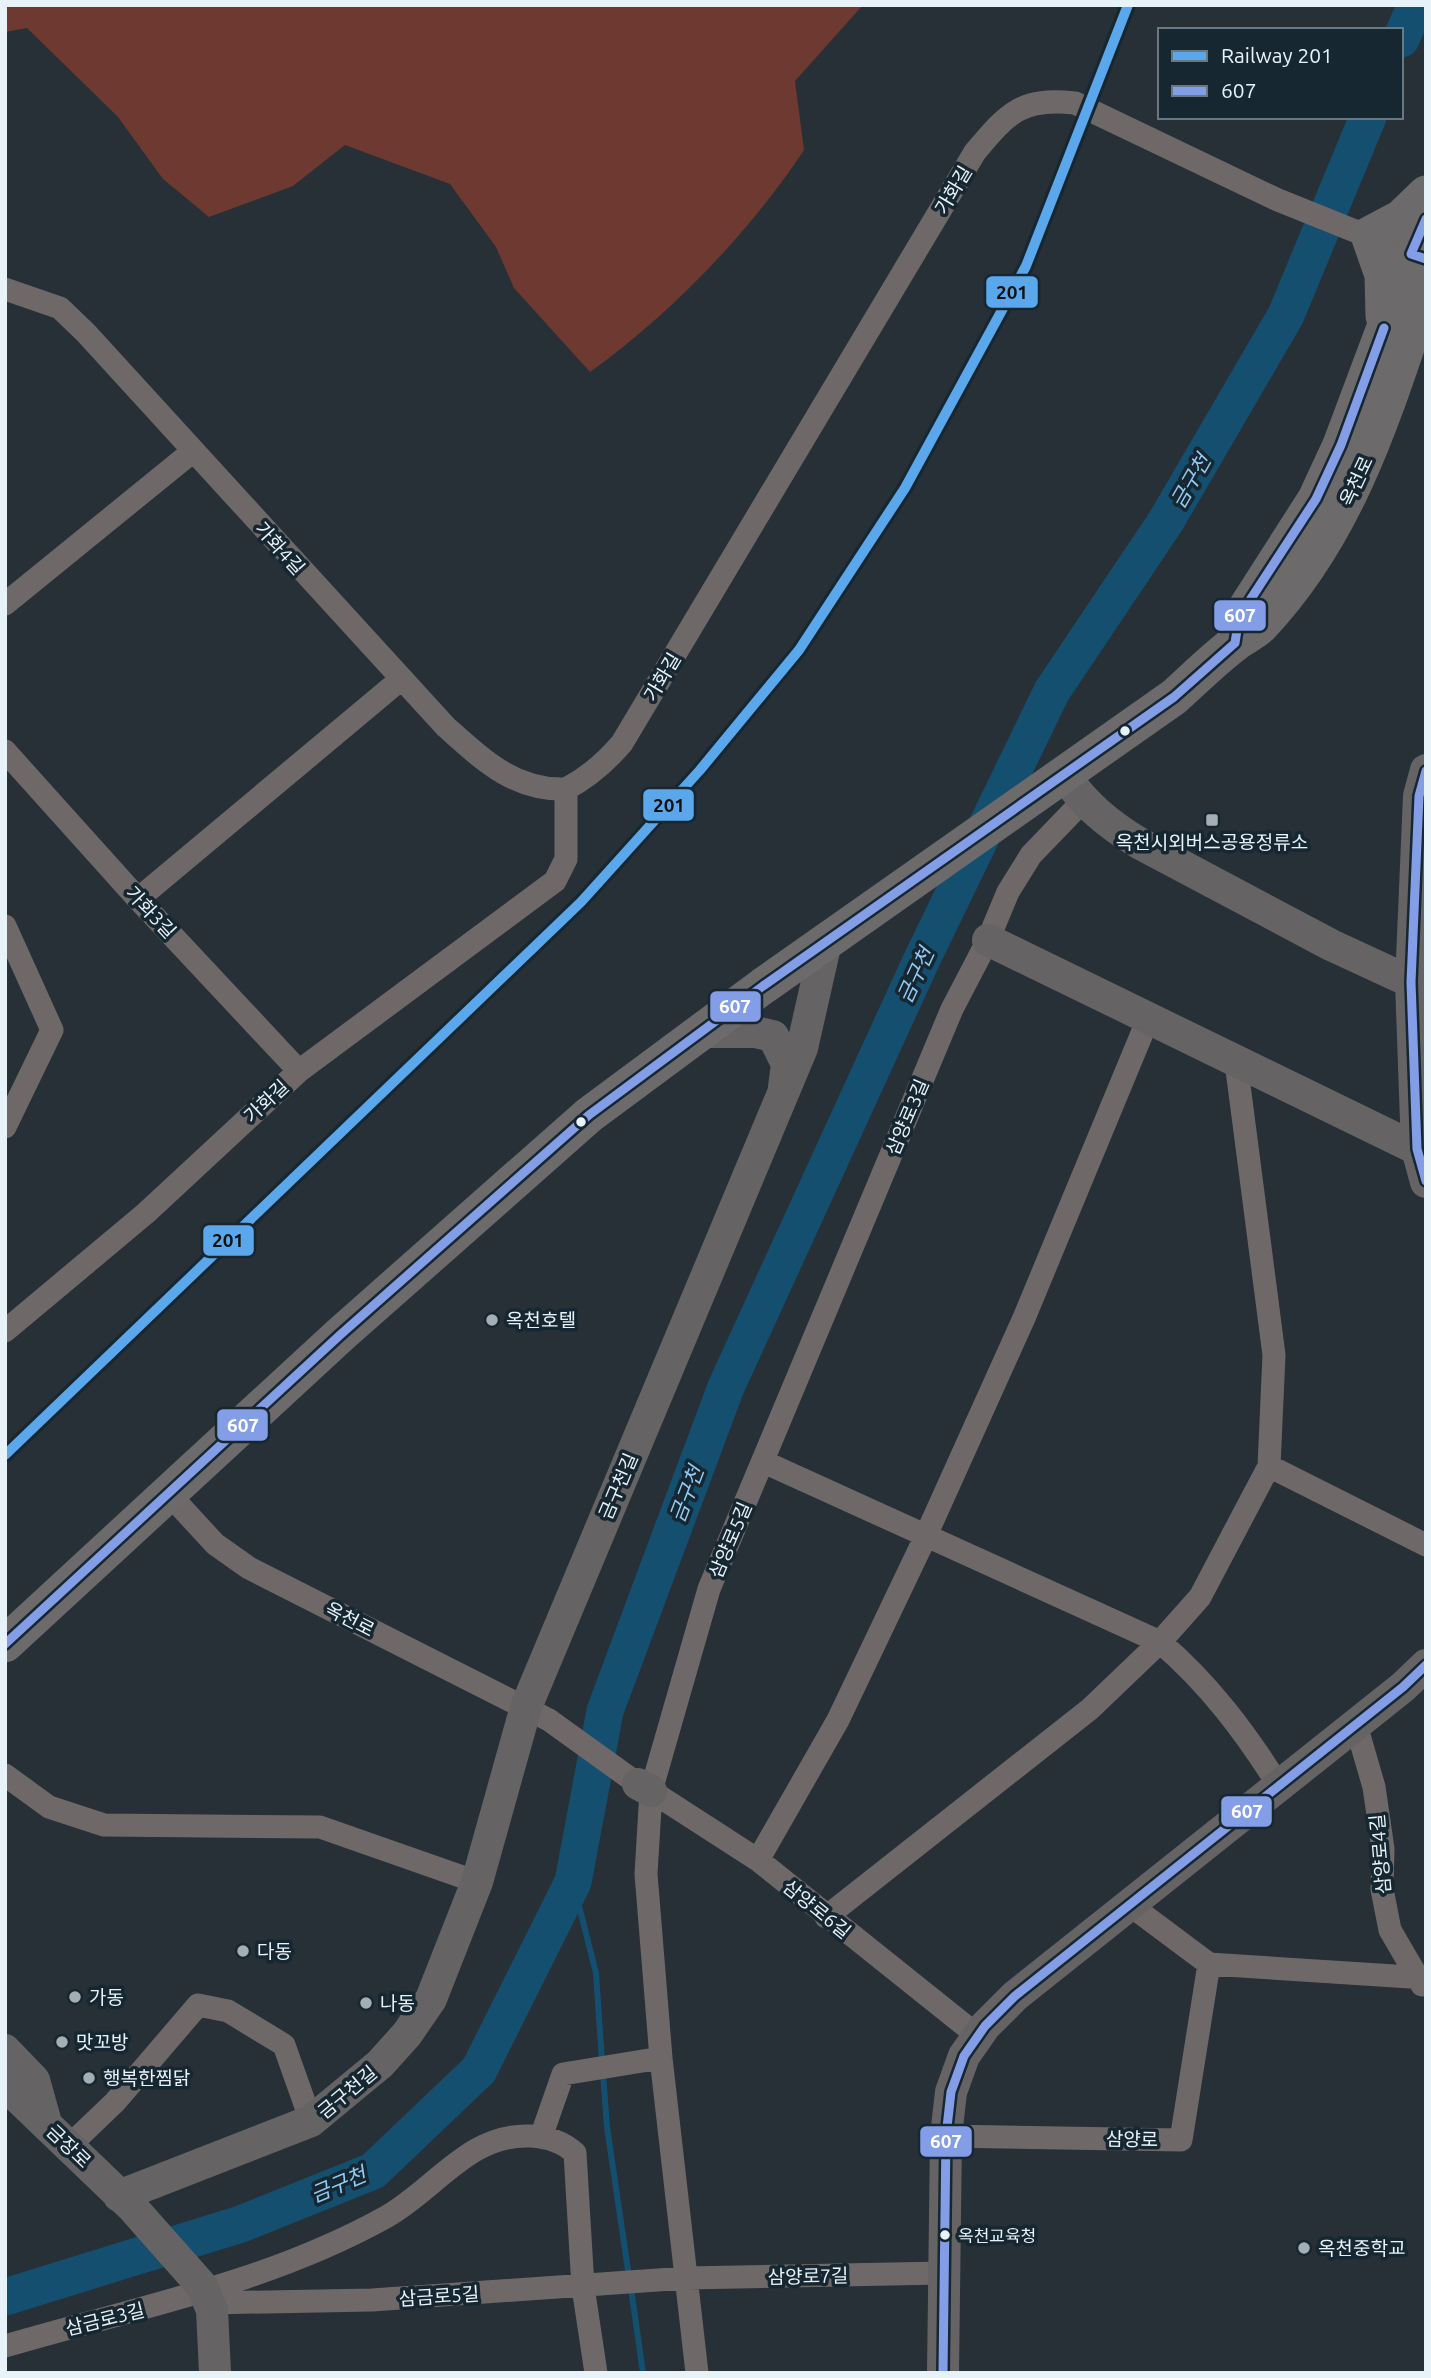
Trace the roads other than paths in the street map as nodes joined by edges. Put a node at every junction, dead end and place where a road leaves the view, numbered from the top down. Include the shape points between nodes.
1 (1426, 194) edge
2 (1426, 218) edge
3 (1363, 233) junction
4 (1418, 256) edge
5 (1426, 288) edge
6 (5, 289) edge
7 (1404, 339) edge
8 (192, 452) junction
9 (5, 604) edge
10 (400, 680) junction
11 (5, 751) edge
12 (1426, 770) edge
13 (1074, 788) junction
14 (566, 789) junction
15 (138, 900) junction
16 (5, 926) edge
17 (988, 940) junction
18 (826, 942) junction
19 (1412, 982) junction
20 (1148, 1019) junction
21 (701, 1032) junction
22 (1236, 1062) junction
23 (299, 1071) junction
24 (1420, 1094) edge
25 (782, 1098) junction
26 (5, 1127) edge
27 (1417, 1149) junction
28 (1426, 1182) edge
29 (5, 1331) edge
30 (764, 1462) junction
31 (1269, 1466) junction
32 (169, 1494) junction
33 (926, 1536) junction
34 (1426, 1545) edge
35 (1160, 1642) junction
36 (5, 1644) edge
37 (1426, 1665) edge
38 (538, 1714) junction
39 (1356, 1725) junction
40 (5, 1775) edge
41 (1279, 1786) junction
42 (644, 1787) junction
43 (758, 1860) junction
44 (477, 1882) junction
45 (1130, 1905) junction
46 (826, 1917) junction
47 (1209, 1964) junction
48 (1423, 1982) edge
49 (978, 2036) junction
50 (5, 2050) edge
51 (661, 2058) junction
52 (5, 2085) edge
53 (311, 2122) junction
54 (46, 2124) junction
55 (946, 2136) junction
56 (541, 2137) junction
57 (69, 2146) junction
58 (125, 2202) junction
59 (943, 2273) junction
60 (679, 2279) junction
61 (590, 2286) junction
62 (202, 2289) junction
63 (5, 2346) edge
64 (215, 2373) edge
65 (596, 2373) edge
66 (697, 2373) edge
67 (943, 2373) edge

1 - 3 main road via 1401,218
2 - 4 main road, 옥천로
3 - 4 street
3 - 7 main road via 1383,275
3 - 14 street, 가화길 via 1278,200 1075,103 1044,100 1006,115 975,152 622,743 595,772
4 - 7 main road, 옥천로
5 - 7 main road, 옥천로
6 - 8 street, 가화4길 via 60,308
7 - 13 main road, 옥천로 via 1375,439 1336,523 1314,558 1259,628 1235,643
8 - 9 street
8 - 10 street, 가화4길
10 - 14 street, 가화4길 via 493,769 521,783 547,790
10 - 15 street
11 - 15 street, 가화3길
12 - 19 street via 1419,796
13 - 17 street, 삼양로3길 via 1008,892
13 - 18 main road, 옥천로 via 877,905
13 - 19 street via 1111,826 1139,843 1331,945
14 - 23 street, 가화길 via 566,859 555,881
15 - 23 street, 가화3길
16 - 26 street via 52,1030
17 - 20 street
17 - 30 street, 삼양로3길 via 952,1009
18 - 21 main road
18 - 25 street via 802,1048
19 - 24 street
20 - 22 street
20 - 33 street via 1024,1318
21 - 25 street via 773,1036 787,1064
21 - 32 main road via 589,1115
22 - 27 street
22 - 31 street via 1274,1355
23 - 29 street, 가화길 via 146,1213
24 - 27 street
25 - 38 street, 금구천길
27 - 28 street
30 - 33 street
30 - 42 street, 삼양로5길 via 709,1588
31 - 34 street
31 - 35 street via 1200,1597
32 - 36 main road
32 - 38 street, 옥천로 via 215,1544 248,1567
33 - 35 street
33 - 43 street via 838,1720
35 - 41 street via 1210,1689
35 - 46 street via 1090,1709
37 - 39 street
38 - 42 street, 옥천로
38 - 44 street, 금구천길
39 - 41 street
39 - 48 street, 삼양로4길 via 1374,1787 1390,1930
40 - 44 street via 49,1807 104,1825 320,1826
41 - 45 street
42 - 43 street, 삼양로6길
42 - 51 street, 삼양로5길
43 - 46 street, 삼양로6길
44 - 53 street, 금구천길 via 431,1999 407,2034 380,2064
45 - 47 street
45 - 49 street via 1016,1996
46 - 49 street, 삼양로6길
47 - 48 street
47 - 55 street, 삼양로 via 1181,2140
49 - 55 street via 964,2056 951,2092
50 - 54 street via 34,2080
51 - 56 street via 563,2074
51 - 60 street, 삼양로5길
52 - 54 street, 금장로
53 - 57 street via 284,2046 228,2011 198,2006 115,2102
53 - 58 street, 금구천길
54 - 57 street, 금장로
55 - 59 street
56 - 61 street via 575,2153
56 - 62 street via 502,2139 480,2146 390,2215 350,2236 270,2270
57 - 58 street, 금장로
58 - 62 street, 금장로
59 - 60 street, 삼양로7길
59 - 67 street
60 - 61 street, 삼양로7길
60 - 66 street, 삼양로5길
61 - 62 street, 삼금로5길 via 372,2300
61 - 65 street
62 - 63 street, 삼금로3길
62 - 64 street via 212,2310

